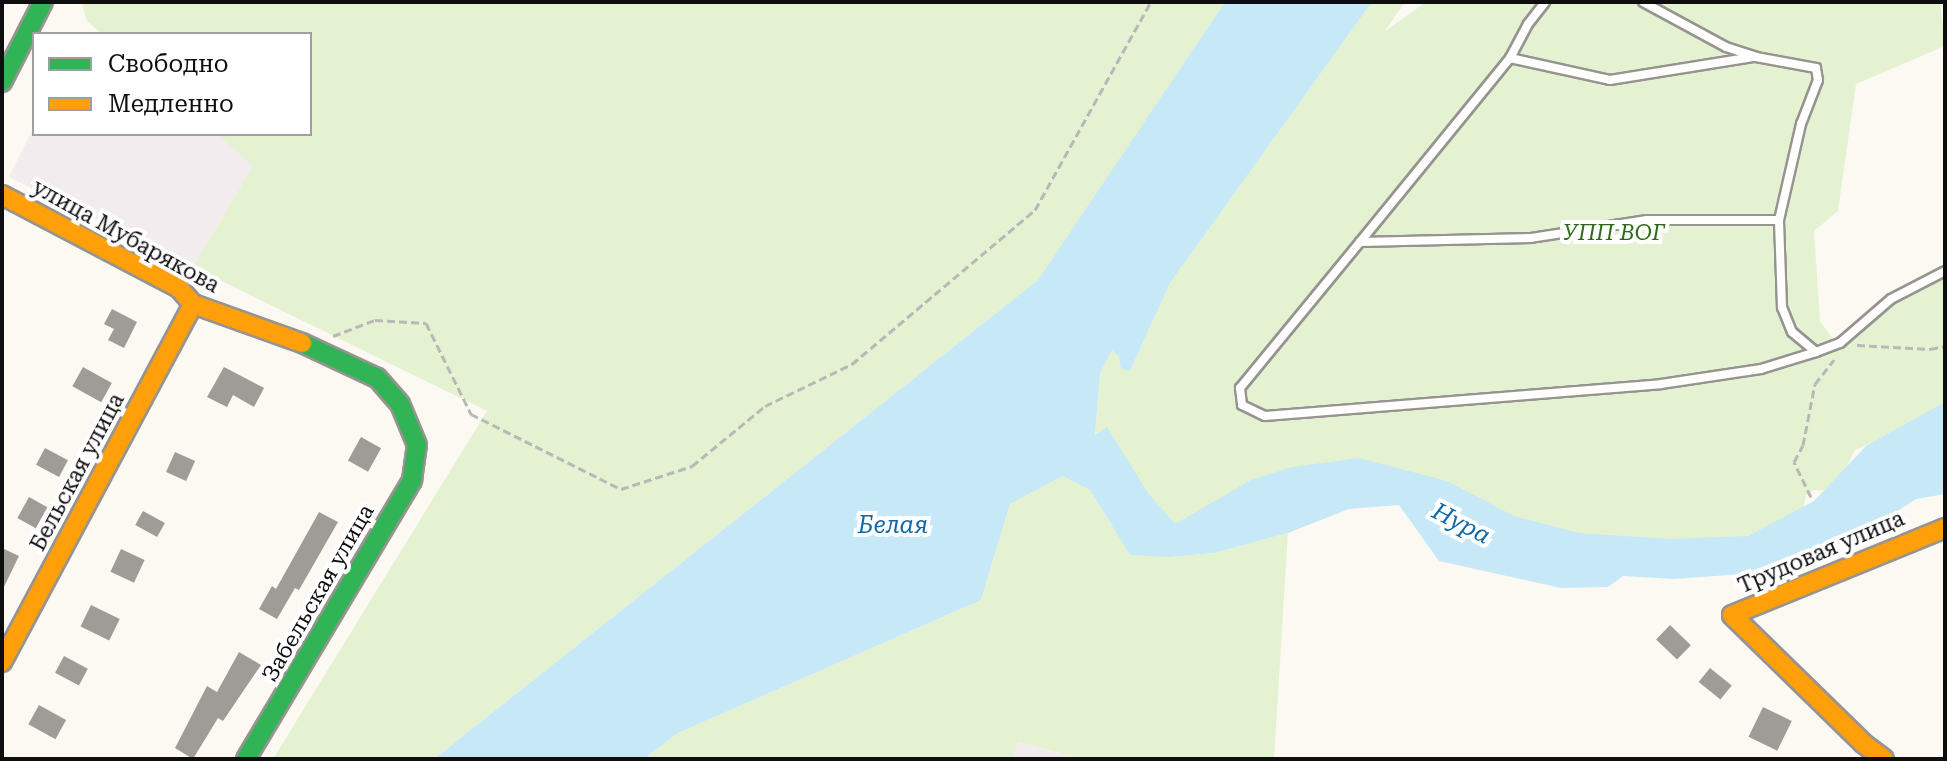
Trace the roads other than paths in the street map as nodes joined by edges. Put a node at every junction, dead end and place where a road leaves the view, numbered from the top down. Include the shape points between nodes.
1 (43, 2) edge
2 (1545, 2) edge
3 (1643, 2) edge
4 (1756, 57) junction
5 (1510, 58) junction
6 (2, 82) edge
7 (2, 195) edge
8 (1779, 220) junction
9 (1360, 242) junction
10 (1945, 271) edge
11 (193, 304) junction
12 (1816, 352) junction
13 (417, 445) joint
14 (1945, 528) edge
15 (2, 662) edge
16 (246, 759) edge
17 (1884, 759) edge

1 - 6 street
2 - 5 lane
3 - 4 lane via 1726,47
4 - 5 lane via 1610,80
4 - 8 lane via 1816,68 1818,80 1801,124
5 - 9 lane
7 - 11 street, улица Мубарякова via 179,288
8 - 9 lane via 1647,220 1531,238
8 - 12 lane via 1782,307 1792,332
9 - 12 lane via 1240,388 1242,405 1265,416 1661,384 1761,369
10 - 12 lane via 1891,299 1840,343
11 - 13 street, улица Мубарякова via 308,345 377,378 400,404
11 - 15 street, Бельская улица
13 - 16 street, Забельская улица via 412,480
14 - 17 street, Трудовая улица via 1732,615

